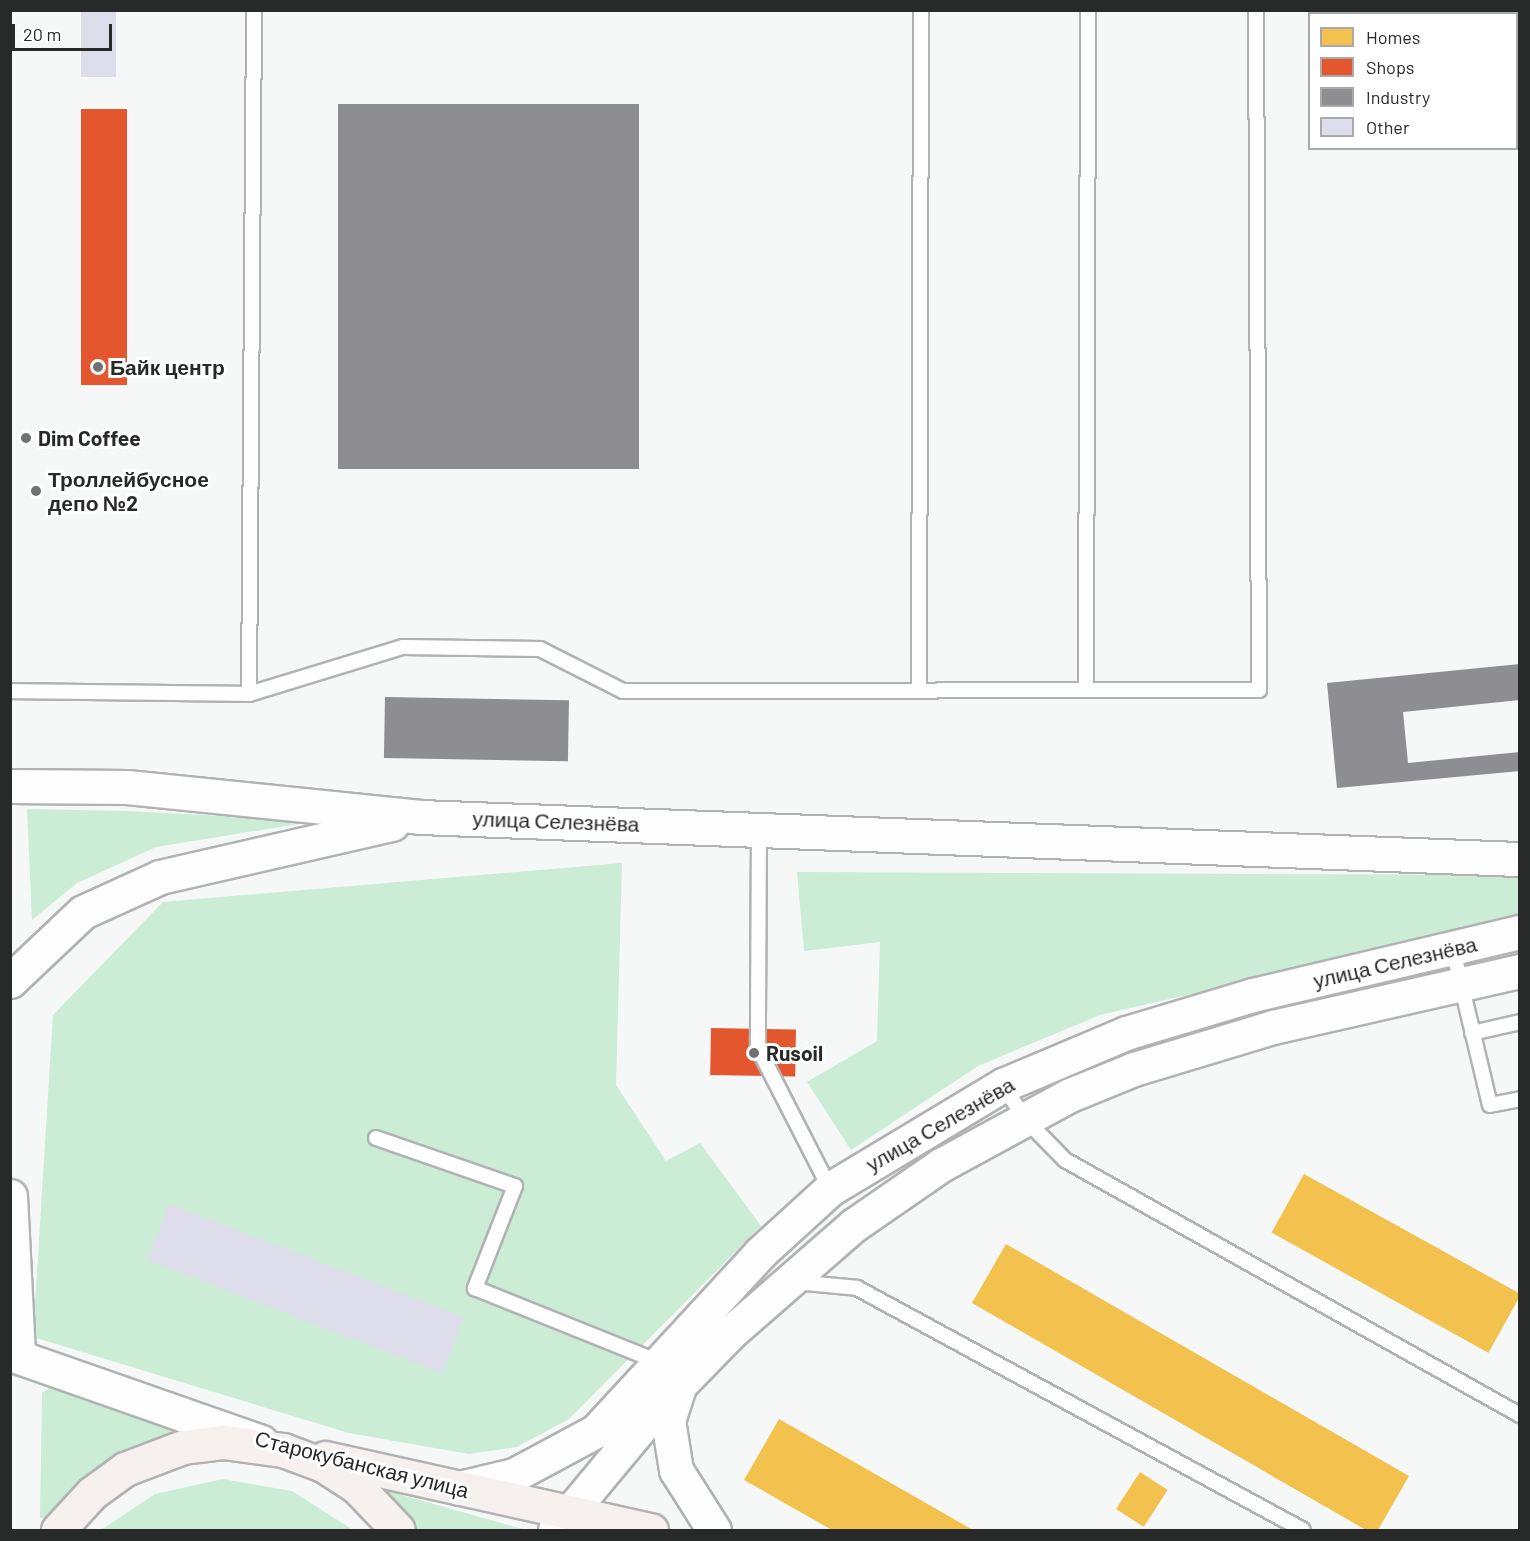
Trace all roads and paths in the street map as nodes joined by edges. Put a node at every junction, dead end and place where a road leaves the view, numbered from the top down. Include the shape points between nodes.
1 (255, 10) edge
2 (921, 10) edge
3 (1088, 10) edge
4 (1256, 10) edge
5 (919, 690) junction
6 (1086, 690) junction
7 (10, 691) edge
8 (249, 694) junction
9 (10, 786) edge
10 (420, 817) junction
11 (759, 828) junction
12 (1520, 859) edge
13 (1520, 932) edge
14 (1453, 950) junction
15 (1520, 971) edge
16 (10, 981) edge
17 (1462, 984) junction
18 (1520, 1022) edge
19 (1472, 1033) junction
20 (1003, 1085) junction
21 (1520, 1099) edge
22 (1025, 1119) junction
23 (376, 1138) dead end
24 (830, 1189) junction
25 (10, 1196) edge
26 (789, 1282) junction
27 (14, 1355) edge
28 (671, 1372) junction
29 (1520, 1415) edge
30 (283, 1450) junction
31 (459, 1488) junction
32 (559, 1522) edge
33 (58, 1530) edge
34 (398, 1530) edge
35 (651, 1530) edge
36 (714, 1530) edge
37 (1303, 1530) edge

1 - 8 lane
2 - 5 lane
3 - 6 lane
4 - 6 lane via 1259,690
5 - 6 lane
5 - 8 lane via 623,691 540,649 404,647
7 - 8 lane
9 - 10 main road via 127,787
10 - 11 main road, улица Селезнёва
10 - 16 main road via 160,877 83,912
11 - 12 main road, улица Селезнёва
11 - 24 lane via 758,1048
13 - 14 main road, улица Селезнёва
14 - 17 lane
14 - 20 main road, улица Селезнёва via 1253,996 1126,1033
15 - 17 main road, улица Селезнёва
17 - 19 lane
17 - 22 main road, улица Селезнёва via 1202,1047 1134,1069
18 - 19 lane
19 - 21 lane via 1490,1105
20 - 22 lane
20 - 24 main road, улица Селезнёва
22 - 26 main road, улица Селезнёва via 941,1165 864,1218
22 - 29 lane via 1065,1160
23 - 28 lane via 515,1186 475,1287
24 - 28 main road, улица Селезнёва via 760,1253
25 - 27 main road
26 - 28 main road, улица Селезнёва
26 - 37 lane via 858,1288
27 - 30 main road, Старокубанская улица
28 - 31 main road, улица Селезнёва via 596,1431 514,1475
28 - 32 main road, улица Селезнёва
28 - 36 main road via 672,1452 682,1482
30 - 31 main road, Старокубанская улица
30 - 33 main road via 223,1442 163,1453 108,1480
30 - 34 main road via 340,1475
31 - 32 main road, Старокубанская улица
32 - 35 main road, Старокубанская улица

